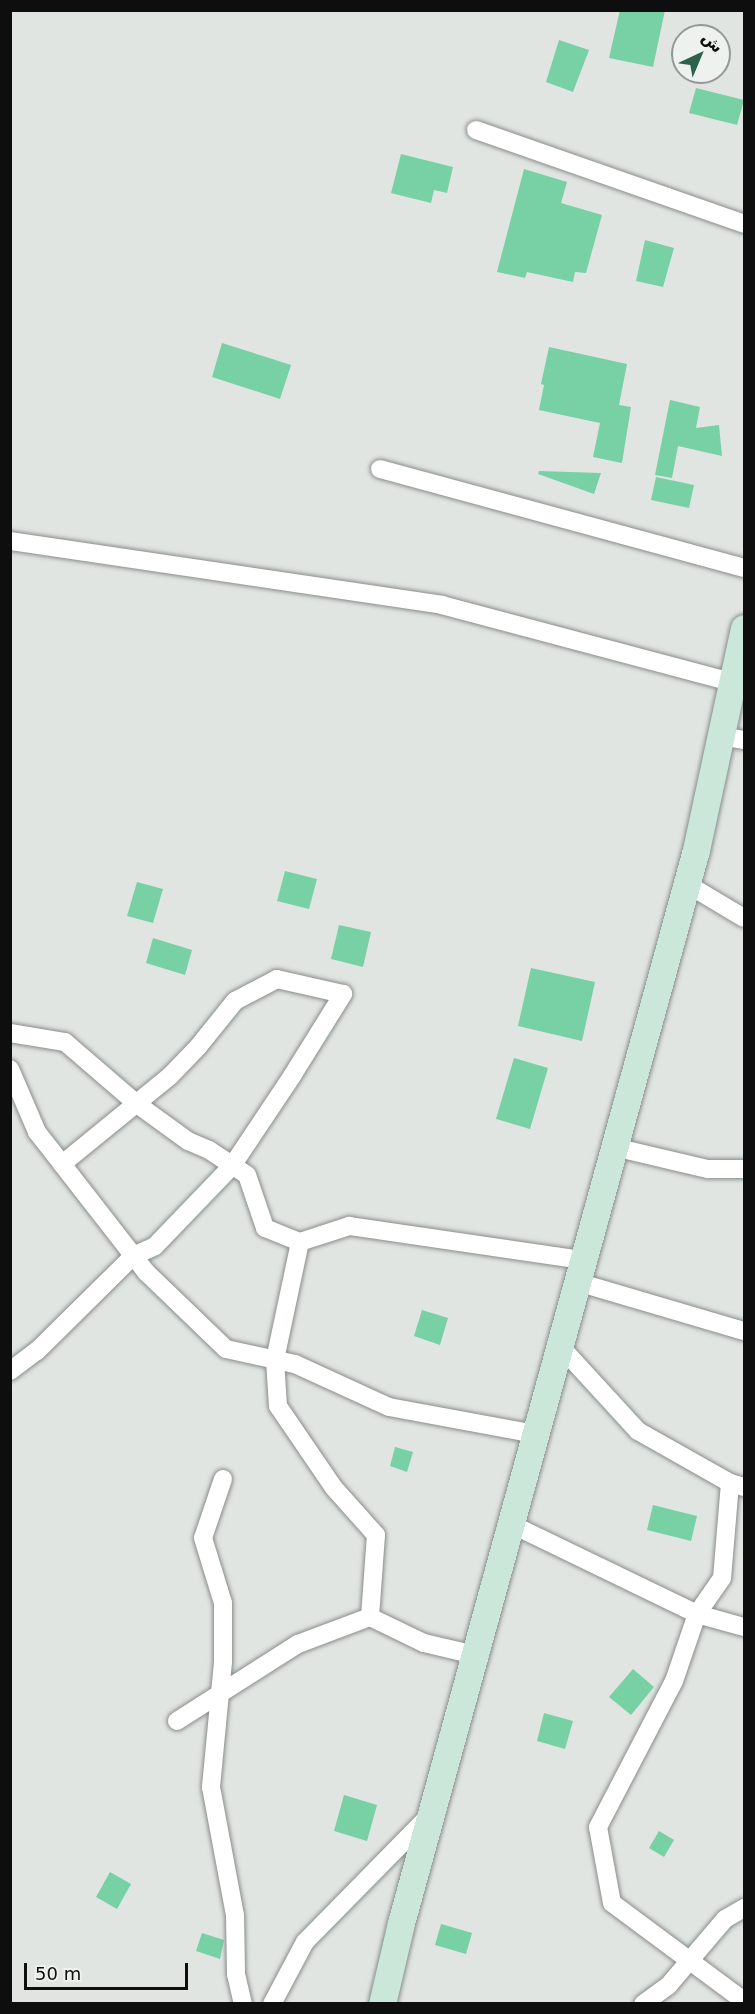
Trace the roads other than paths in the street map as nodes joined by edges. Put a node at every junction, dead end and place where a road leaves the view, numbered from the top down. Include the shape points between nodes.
1 (476, 130) dead end
2 (744, 224) edge
3 (380, 469) dead end
4 (10, 541) edge
5 (744, 568) edge
6 (744, 628) edge
7 (732, 682) junction
8 (733, 738) edge
9 (687, 884) junction
10 (744, 918) edge
11 (10, 1033) edge
12 (10, 1069) edge
13 (137, 1104) junction
14 (614, 1147) junction
15 (62, 1164) junction
16 (232, 1166) junction
17 (744, 1169) edge
18 (300, 1242) junction
19 (134, 1256) junction
20 (580, 1271) junction
21 (744, 1331) edge
22 (560, 1346) junction
23 (275, 1360) junction
24 (10, 1371) edge
25 (535, 1434) junction
26 (223, 1479) dead end
27 (737, 1485) edge
28 (511, 1524) junction
29 (696, 1614) junction
30 (370, 1617) junction
31 (744, 1627) edge
32 (475, 1655) junction
33 (220, 1694) junction
34 (177, 1721) dead end
35 (431, 1814) junction
36 (744, 1908) edge
37 (690, 1961) junction
38 (744, 2001) edge
39 (243, 2004) edge
40 (272, 2004) edge
41 (382, 2004) edge
42 (643, 2004) edge

1 - 2 street
3 - 5 street
4 - 7 street via 442,604
6 - 7 main road
7 - 8 main road
8 - 9 main road
9 - 10 street
9 - 14 main road
11 - 13 street via 65,1042
12 - 15 street via 37,1132
13 - 15 street
13 - 16 street via 188,1141
13 - 16 street via 198,1047 235,1001 277,979 343,994
14 - 17 street via 708,1169
14 - 20 main road
15 - 19 street
16 - 18 street via 246,1175 265,1227
16 - 19 street via 155,1246
18 - 20 street via 349,1226
18 - 23 street
19 - 23 street via 226,1348
19 - 24 street via 37,1351
20 - 21 street
20 - 22 main road
22 - 25 main road
22 - 27 street via 638,1431
23 - 25 street via 295,1364 389,1407
23 - 30 street via 278,1406 334,1488 376,1535
25 - 28 main road
26 - 33 street via 203,1538 223,1603
27 - 29 street via 722,1578
28 - 29 street
28 - 32 main road
29 - 31 street
29 - 37 street via 674,1681 598,1827 612,1903
30 - 32 street via 424,1643
30 - 33 street via 298,1644
32 - 35 main road
33 - 34 street
33 - 39 street via 211,1787 235,1915 236,1974
35 - 40 street via 305,1942
35 - 41 main road
36 - 37 street via 725,1919
37 - 38 street
37 - 42 street via 668,1986

